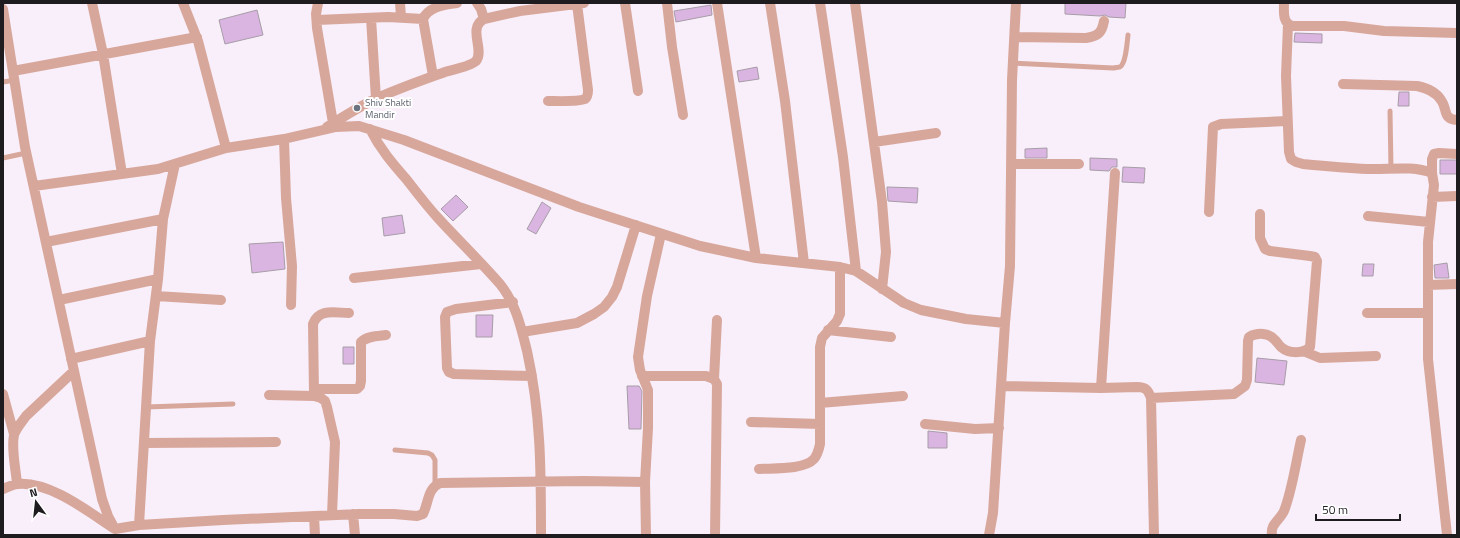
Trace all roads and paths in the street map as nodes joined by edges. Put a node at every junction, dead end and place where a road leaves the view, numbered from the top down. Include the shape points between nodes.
1 (92, 3) edge
2 (183, 3) edge
3 (318, 3) edge
4 (400, 3) edge
5 (477, 3) edge
6 (625, 3) edge
7 (667, 3) edge
8 (717, 3) edge
9 (770, 3) edge
10 (820, 3) edge
11 (854, 3) edge
12 (1016, 3) edge
13 (1284, 3) edge
14 (452, 4) edge
15 (580, 4) edge
16 (520, 7) edge
17 (3, 9) edge
18 (401, 17) junction
19 (371, 18) junction
20 (423, 19) junction
21 (484, 19) junction
22 (317, 20) junction
23 (1104, 20) dead end
24 (1288, 24) junction
25 (1457, 33) edge
26 (1128, 35) dead end
27 (197, 37) junction
28 (1015, 37) junction
29 (103, 54) junction
30 (1012, 63) junction
31 (14, 75) junction
32 (433, 76) junction
33 (3, 82) edge
34 (1343, 84) dead end
35 (638, 91) dead end
36 (376, 99) junction
37 (548, 101) dead end
38 (1390, 111) dead end
39 (684, 115) dead end
40 (1457, 120) edge
41 (1287, 121) junction
42 (333, 123) junction
43 (370, 129) junction
44 (321, 130) junction
45 (936, 133) dead end
46 (284, 139) junction
47 (874, 142) junction
48 (226, 148) junction
49 (26, 153) junction
50 (1457, 154) edge
51 (3, 158) edge
52 (175, 164) junction
53 (1011, 164) junction
54 (1079, 164) dead end
55 (1391, 169) junction
56 (1115, 173) dead end
57 (1432, 173) junction
58 (122, 174) junction
59 (34, 186) junction
60 (1457, 196) edge
61 (1432, 197) junction
62 (1208, 212) dead end
63 (1260, 214) dead end
64 (1368, 216) dead end
65 (163, 219) junction
66 (1429, 222) junction
67 (636, 225) junction
68 (661, 234) junction
69 (46, 242) junction
70 (756, 258) junction
71 (804, 263) junction
72 (481, 264) junction
73 (840, 267) junction
74 (856, 271) junction
75 (354, 278) dead end
76 (158, 279) junction
77 (1457, 284) edge
78 (1428, 285) junction
79 (882, 289) junction
80 (156, 296) junction
81 (59, 300) junction
82 (221, 300) dead end
83 (512, 302) junction
84 (291, 305) dead end
85 (349, 313) dead end
86 (1367, 313) dead end
87 (1428, 313) junction
88 (717, 320) dead end
89 (1005, 323) junction
90 (828, 330) junction
91 (522, 332) junction
92 (386, 335) dead end
93 (891, 336) dead end
94 (150, 341) junction
95 (1303, 351) junction
96 (1376, 356) dead end
97 (72, 359) junction
98 (74, 371) junction
99 (532, 376) junction
100 (642, 376) junction
101 (714, 379) junction
102 (1001, 386) junction
103 (1101, 388) junction
104 (314, 392) junction
105 (3, 394) edge
106 (269, 395) dead end
107 (903, 396) dead end
108 (1151, 398) junction
109 (820, 403) junction
110 (233, 404) dead end
111 (146, 407) junction
112 (752, 422) dead end
113 (820, 424) junction
114 (925, 424) dead end
115 (999, 428) junction
116 (14, 434) junction
117 (1301, 440) dead end
118 (276, 442) dead end
119 (144, 443) junction
120 (394, 450) dead end
121 (759, 469) dead end
122 (541, 482) junction
123 (645, 482) junction
124 (17, 484) junction
125 (435, 485) junction
126 (3, 489) edge
127 (353, 514) junction
128 (332, 515) junction
129 (314, 516) junction
130 (139, 525) junction
131 (117, 532) edge
132 (315, 535) edge
133 (355, 535) edge
134 (541, 535) edge
135 (646, 535) edge
136 (715, 535) edge
137 (989, 535) edge
138 (1154, 535) edge
139 (1272, 535) edge
140 (1447, 535) edge

1 - 29 street
2 - 27 street
3 - 22 street
4 - 18 street
5 - 21 street
6 - 35 street
7 - 39 street
8 - 70 street
9 - 71 street via 785,101
10 - 74 street via 843,157
11 - 47 street
12 - 28 street
13 - 24 street via 1285,20
14 - 20 street via 431,10
15 - 16 street
15 - 37 street via 588,96 579,100
16 - 21 street
17 - 31 street
18 - 19 street
18 - 20 street
19 - 22 street
19 - 36 street
20 - 32 street
21 - 32 street via 476,27 476,60
22 - 42 street
23 - 28 street via 1100,34 1094,37
24 - 25 street
24 - 41 street
26 - 30 lane via 1123,64 1120,67
27 - 29 street
27 - 48 street
28 - 30 street
29 - 31 street
29 - 58 street
30 - 53 street
31 - 33 lane
31 - 49 street
32 - 36 street
34 - 40 street via 1423,87 1441,99 1450,119
36 - 42 street
38 - 55 lane
41 - 55 street via 1289,152 1291,159 1296,162 1350,168
41 - 62 street via 1221,124 1213,127
42 - 44 street
43 - 44 street via 347,126
43 - 67 street via 579,207
43 - 72 street via 387,158
44 - 46 street
45 - 47 street
46 - 48 street
46 - 84 street via 292,266
47 - 79 street via 886,252
48 - 52 street
49 - 51 lane
49 - 59 street
50 - 57 street via 1434,154
52 - 58 street
52 - 65 street
53 - 54 street
53 - 89 street via 1010,266
55 - 57 street via 1408,168
56 - 103 street
57 - 61 street
58 - 59 street
59 - 69 street
60 - 61 street
61 - 66 street
63 - 95 street via 1260,238 1265,250 1315,257 1317,261 1311,342 1310,347
64 - 66 street
65 - 69 street
65 - 76 street
66 - 78 street
67 - 68 street
67 - 91 street via 617,287 604,307 577,323
68 - 70 street via 700,246
68 - 100 street via 647,296 638,357
69 - 81 street
70 - 71 street
71 - 73 street
72 - 75 street
72 - 83 street via 501,285
73 - 74 street
73 - 90 street via 840,314
74 - 79 street
76 - 80 street
76 - 81 street
77 - 78 street
78 - 87 street
79 - 89 street via 921,310 966,319
80 - 82 street
80 - 94 street
81 - 97 street
83 - 91 street
83 - 99 street via 456,308 447,312 447,368 454,374
85 - 104 street via 324,313 315,319
86 - 87 street
87 - 140 street via 1429,374
88 - 101 street
89 - 102 street
90 - 93 street
90 - 109 street via 822,338 820,347
91 - 99 street
92 - 104 street via 367,338 361,342 361,381 357,389
94 - 97 street
94 - 111 street
95 - 96 street via 1320,358
95 - 108 street via 1285,350 1266,334 1253,335 1248,341 1247,380 1245,386 1234,394
97 - 98 street
98 - 116 street via 26,416
98 - 131 street via 102,499
99 - 122 street via 540,432
100 - 101 street via 689,375
100 - 123 street via 648,390
101 - 136 street via 717,384
102 - 103 street
102 - 115 street
103 - 108 street via 1143,387
104 - 106 street
104 - 128 street via 325,401 335,442
105 - 116 street
107 - 109 street
108 - 138 street
109 - 113 street
110 - 111 lane
111 - 119 street
112 - 113 street
113 - 121 street via 820,444 814,460 803,465
114 - 115 street via 975,429
115 - 137 street
116 - 124 street
117 - 139 street via 1287,503 1280,518 1273,524
118 - 119 street
119 - 130 street
120 - 125 lane via 432,455 435,460
122 - 123 street
122 - 125 street
122 - 134 street
123 - 135 street
124 - 126 street
124 - 131 street via 27,484 59,493
125 - 127 street via 431,489 423,514 418,516
127 - 128 street
127 - 133 street
128 - 129 street
129 - 130 street
129 - 132 street
130 - 131 street

